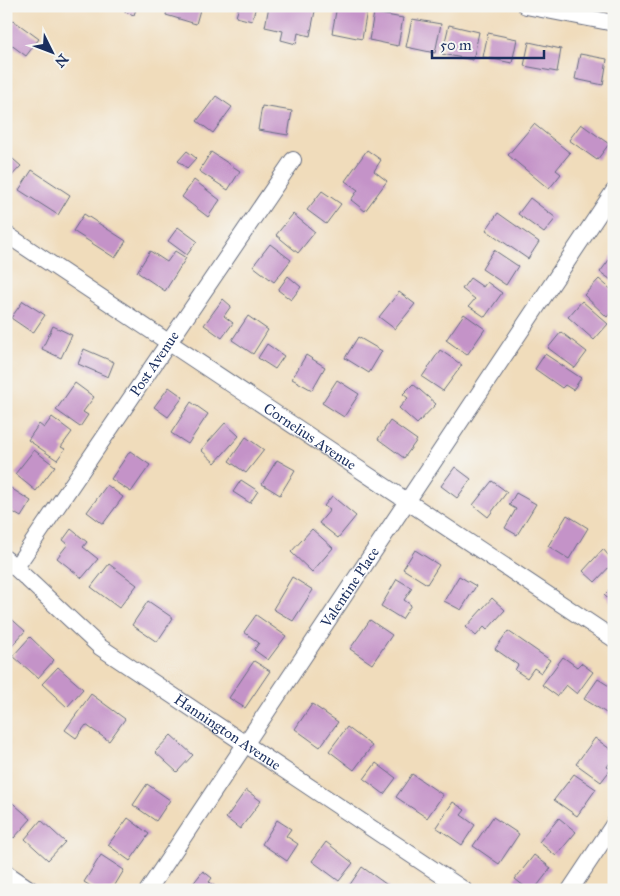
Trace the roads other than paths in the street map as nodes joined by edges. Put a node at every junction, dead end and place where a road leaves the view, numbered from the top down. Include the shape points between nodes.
1 (526, 6) edge
2 (614, 23) edge
3 (293, 160) dead end
4 (614, 191) edge
5 (6, 234) edge
6 (168, 342) junction
7 (407, 501) junction
8 (11, 563) edge
9 (614, 639) edge
10 (246, 744) junction
11 (614, 824) edge
12 (6, 873) edge
13 (31, 890) edge
14 (148, 890) edge
15 (464, 890) edge
16 (570, 890) edge

1 - 2 street
3 - 6 street, Post Avenue
4 - 7 street, Valentine Place
5 - 6 street, Cornelius Avenue
6 - 7 street, Cornelius Avenue
6 - 8 street, Post Avenue
7 - 9 street, Cornelius Avenue
7 - 10 street, Valentine Place
8 - 10 street, Hannington Avenue via 100,647
10 - 14 street, Valentine Place
10 - 15 street, Hannington Avenue
11 - 16 street
12 - 13 street

